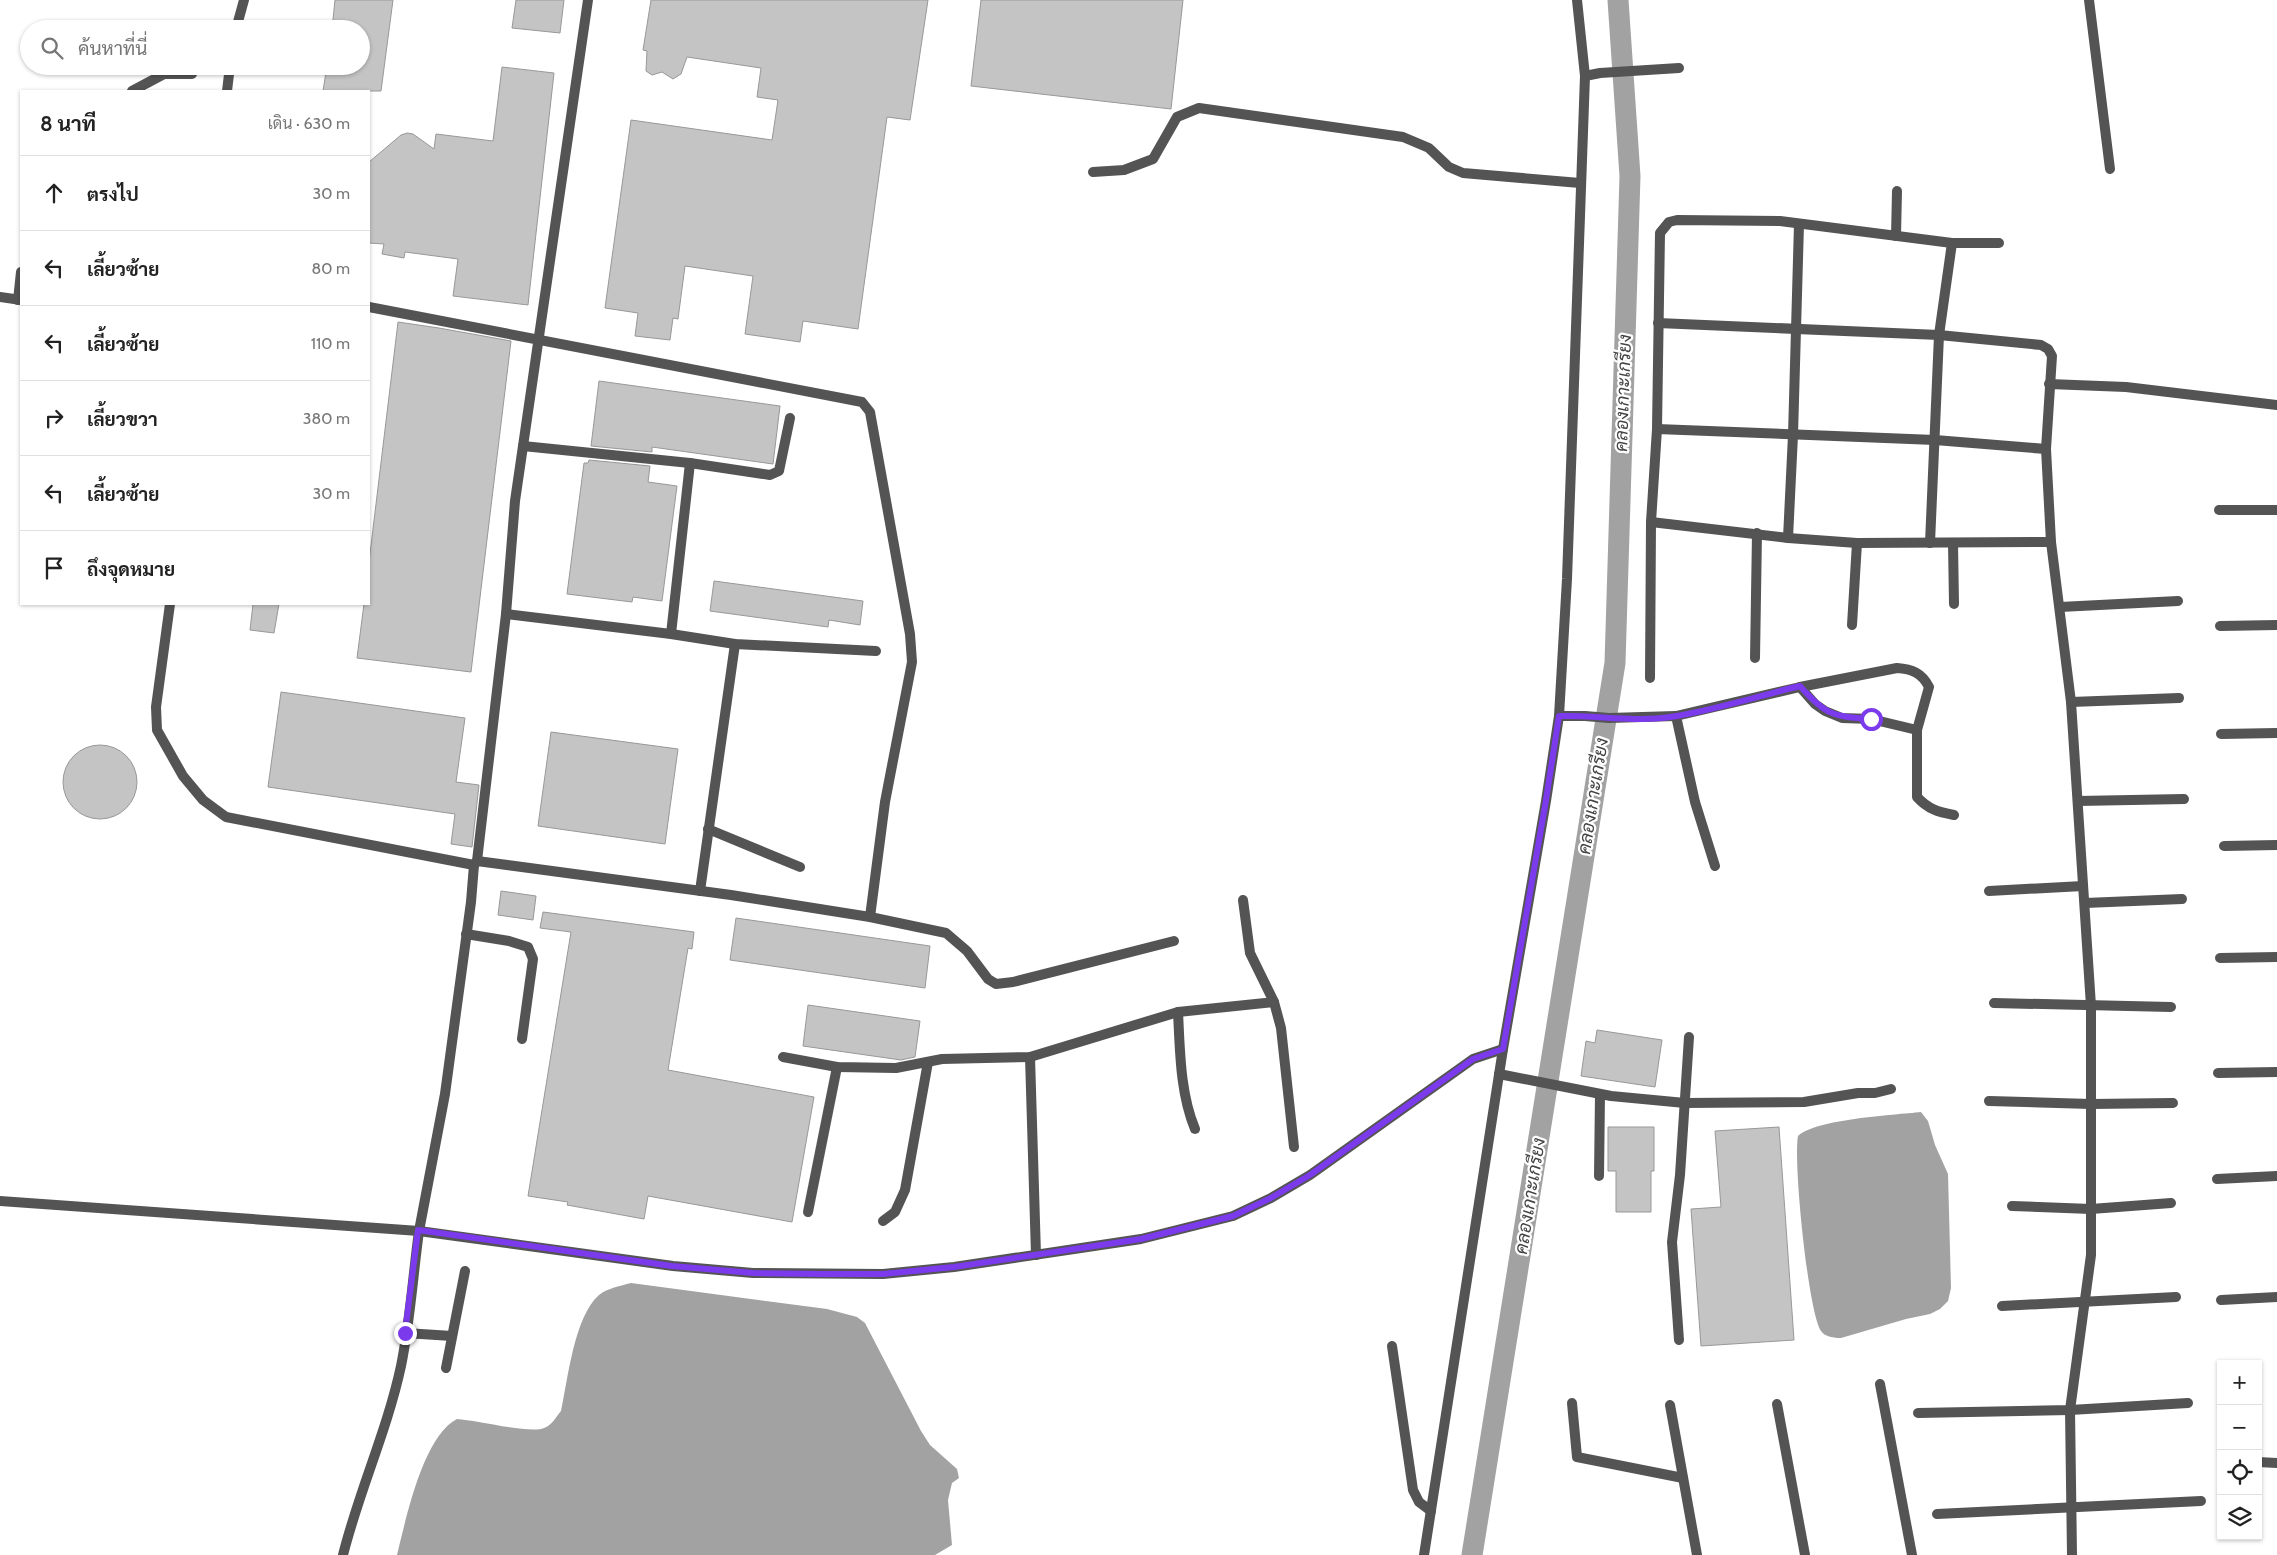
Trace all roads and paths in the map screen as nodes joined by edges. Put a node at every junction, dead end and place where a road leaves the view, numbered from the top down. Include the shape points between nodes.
1 (244, 0) edge
2 (588, 0) edge
3 (1576, 0) edge
4 (2089, 0) edge
5 (238, 20) edge
6 (1679, 68) dead end
7 (162, 75) edge
8 (229, 75) edge
9 (1585, 76) junction
10 (134, 90) edge
11 (227, 90) edge
12 (2110, 168) dead end
13 (1093, 172) dead end
14 (1580, 183) junction
15 (1897, 191) dead end
16 (1799, 224) junction
17 (1896, 236) junction
18 (1952, 243) junction
19 (1999, 243) dead end
20 (0, 297) edge
21 (20, 300) edge
22 (370, 307) edge
23 (1658, 323) junction
24 (1795, 329) junction
25 (1939, 335) junction
26 (538, 339) junction
27 (2049, 384) junction
28 (2277, 405) edge
29 (790, 418) dead end
30 (1657, 429) junction
31 (1793, 435) junction
32 (1935, 440) junction
33 (523, 446) junction
34 (2046, 448) junction
35 (690, 463) junction
36 (2219, 510) dead end
37 (2277, 510) edge
38 (1651, 522) junction
39 (1757, 533) junction
40 (1788, 538) junction
41 (2051, 542) junction
42 (1857, 543) junction
43 (1930, 543) junction
44 (1953, 543) junction
45 (2178, 601) dead end
46 (1954, 604) dead end
47 (170, 605) edge
48 (2060, 607) junction
49 (506, 614) junction
50 (1852, 625) dead end
51 (2277, 625) edge
52 (2220, 626) dead end
53 (671, 634) junction
54 (735, 644) junction
55 (876, 651) dead end
56 (1755, 658) dead end
57 (1650, 678) dead end
58 (1800, 686) junction
59 (2179, 698) dead end
60 (2070, 702) junction
61 (1559, 716) junction
62 (1676, 716) junction
63 (1917, 730) junction
64 (2277, 733) edge
65 (2221, 734) dead end
66 (2184, 799) dead end
67 (2078, 801) junction
68 (1954, 815) dead end
69 (708, 828) junction
70 (2277, 845) edge
71 (2224, 846) dead end
72 (475, 863) junction
73 (1715, 866) dead end
74 (800, 867) dead end
75 (2083, 886) junction
76 (700, 891) junction
77 (1989, 891) dead end
78 (2182, 899) dead end
79 (1243, 900) dead end
80 (2085, 903) junction
81 (870, 917) junction
82 (466, 934) junction
83 (1174, 941) dead end
84 (2277, 957) edge
85 (2220, 958) dead end
86 (1274, 1002) junction
87 (1994, 1004) dead end
88 (2091, 1006) junction
89 (2171, 1006) dead end
90 (1178, 1012) junction
91 (1688, 1037) dead end
92 (522, 1039) dead end
93 (1503, 1049) junction
94 (783, 1057) dead end
95 (1030, 1057) junction
96 (928, 1062) junction
97 (838, 1067) junction
98 (2277, 1072) edge
99 (2218, 1073) dead end
100 (1499, 1074) junction
101 (1891, 1089) dead end
102 (1600, 1094) junction
103 (1989, 1101) dead end
104 (2173, 1102) dead end
105 (1685, 1103) junction
106 (2091, 1104) junction
107 (1195, 1129) dead end
108 (1294, 1147) dead end
109 (1598, 1176) dead end
110 (2277, 1176) edge
111 (2218, 1178) dead end
112 (0, 1201) edge
113 (2171, 1203) dead end
114 (2012, 1206) dead end
115 (2091, 1209) junction
116 (808, 1212) dead end
117 (883, 1221) dead end
118 (418, 1230) junction
119 (1036, 1255) junction
120 (465, 1271) dead end
121 (2176, 1297) dead end
122 (2277, 1297) edge
123 (2221, 1300) dead end
124 (2085, 1301) junction
125 (2002, 1306) dead end
126 (405, 1333) junction
127 (452, 1336) junction
128 (1678, 1340) dead end
129 (1392, 1346) dead end
130 (446, 1368) dead end
131 (1880, 1384) dead end
132 (1572, 1403) dead end
133 (2188, 1403) dead end
134 (1777, 1404) dead end
135 (1670, 1405) dead end
136 (2070, 1410) junction
137 (1918, 1413) dead end
138 (2262, 1462) edge
139 (2277, 1463) edge
140 (1683, 1478) junction
141 (2201, 1502) dead end
142 (2070, 1507) junction
143 (1431, 1510) junction
144 (1937, 1514) dead end
145 (343, 1555) edge
146 (1424, 1555) edge
147 (1697, 1555) edge
148 (1805, 1555) edge
149 (1912, 1555) edge
150 (2072, 1555) edge

1 - 5 street
2 - 26 street
3 - 9 street
4 - 12 street
6 - 9 street
7 - 10 street
8 - 11 street
9 - 14 street
13 - 14 street via 1124,170 1153,159 1177,117 1199,108 1403,137 1429,148 1449,167 1463,172
14 - 61 street via 1567,579
15 - 17 street
16 - 17 street
16 - 23 street via 1669,222 1660,233
16 - 24 street
17 - 18 street
18 - 19 street
18 - 25 street
20 - 21 street
22 - 26 street
23 - 24 street
23 - 30 street
24 - 25 street
24 - 31 street
25 - 27 street via 2041,345 2052,356
25 - 32 street
26 - 33 street
26 - 81 street via 862,402 870,412 910,634 912,662 885,802
27 - 28 street via 2126,387
27 - 34 street
29 - 35 street via 779,471 770,475
30 - 31 street
30 - 38 street
31 - 32 street
31 - 40 street
32 - 34 street
32 - 43 street
33 - 35 street
33 - 49 street
34 - 41 street
35 - 53 street
36 - 37 street
38 - 39 street
38 - 57 street
39 - 40 street
39 - 56 street
40 - 42 street
41 - 44 street
41 - 48 street
42 - 43 street
42 - 50 street
43 - 44 street
44 - 46 street
45 - 48 street
47 - 72 street via 156,707 157,730 183,776 203,800 226,817
48 - 60 street
49 - 53 street
49 - 72 street
51 - 52 street
53 - 54 street
54 - 55 street
54 - 69 street
58 - 62 street
58 - 63 street via 1815,704 1842,718 1871,719
58 - 63 street via 1896,668 1910,669 1924,677 1929,687
59 - 60 street
60 - 67 street
61 - 62 street
61 - 93 street
62 - 73 street via 1695,802
63 - 68 street via 1917,797 1937,812
64 - 65 street
66 - 67 street
67 - 75 street
69 - 74 street
69 - 76 street
70 - 71 street
72 - 76 street
72 - 82 street
75 - 77 street
75 - 80 street
76 - 81 street
78 - 80 street
79 - 86 street via 1250,953
80 - 88 street
81 - 83 street via 946,933 996,984
82 - 92 street via 528,946 533,959
82 - 118 street via 445,1094
84 - 85 street
86 - 90 street
86 - 108 street via 1281,1028
87 - 88 street
88 - 89 street
88 - 106 street
90 - 95 street
90 - 107 street via 1180,1062
91 - 105 street
93 - 100 street
93 - 119 street via 1473,1059 1310,1175 1233,1216 1141,1239
94 - 97 street
95 - 96 street
95 - 119 street
96 - 97 street via 896,1068
96 - 117 street via 904,1190 895,1212
97 - 116 street
98 - 99 street
100 - 102 street
100 - 143 street
101 - 105 street via 1804,1102
102 - 105 street
102 - 109 street
103 - 106 street
104 - 106 street
105 - 128 street via 1672,1242
106 - 115 street
110 - 111 street
112 - 118 street
113 - 115 street
114 - 115 street
115 - 124 street via 2091,1255
118 - 119 street via 672,1266 753,1273 883,1274
118 - 126 street
120 - 127 street
121 - 124 street
122 - 123 street
124 - 125 street
124 - 136 street
126 - 127 street
126 - 145 street via 401,1366 389,1409
127 - 130 street
129 - 143 street via 1414,1490 1419,1502
131 - 149 street
132 - 140 street via 1577,1457
133 - 136 street
134 - 148 street
135 - 140 street
136 - 137 street
136 - 142 street
138 - 139 street
140 - 147 street
141 - 142 street
142 - 144 street
142 - 150 street
143 - 146 street

